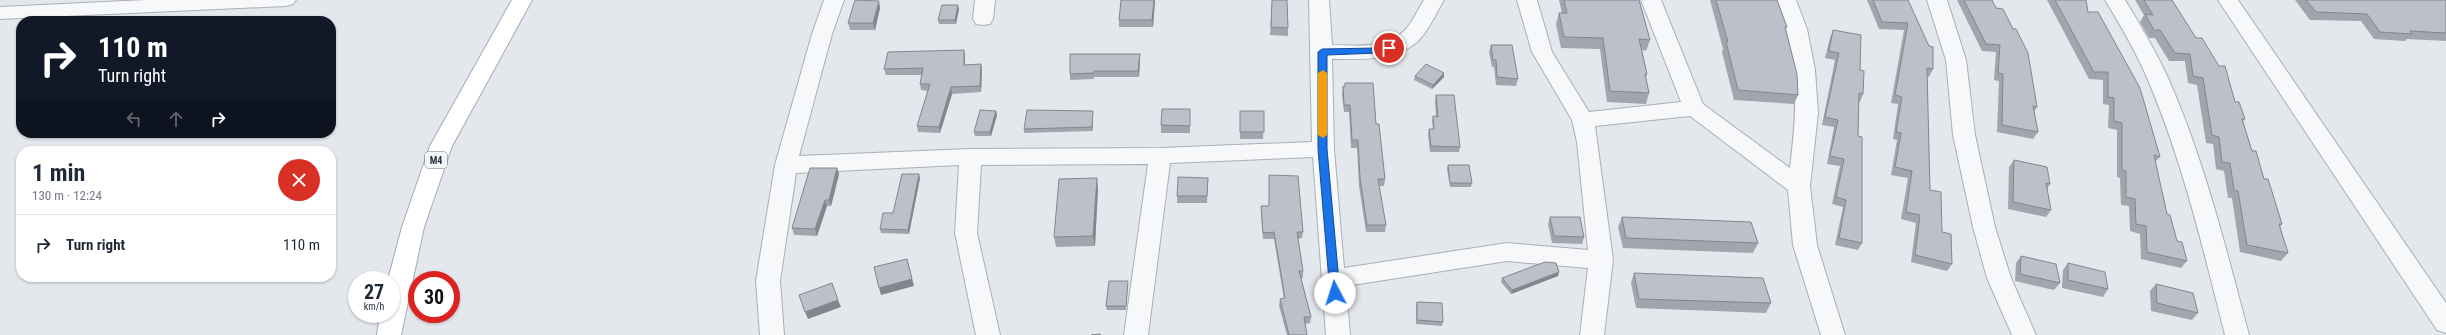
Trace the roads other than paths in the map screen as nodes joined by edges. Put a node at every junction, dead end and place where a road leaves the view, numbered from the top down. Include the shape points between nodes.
1 (286, 0) edge
2 (522, 0) edge
3 (834, 0) edge
4 (1319, 0) edge
5 (1434, 0) edge
6 (1527, 0) edge
7 (1651, 0) edge
8 (1786, 0) edge
9 (1937, 0) edge
10 (2115, 0) edge
11 (2228, 0) edge
12 (0, 13) edge
13 (1322, 52) junction
14 (1694, 108) junction
15 (1582, 120) junction
16 (1323, 149) junction
17 (1160, 156) junction
18 (970, 157) junction
19 (786, 164) junction
20 (1799, 186) junction
21 (1601, 260) junction
22 (1334, 280) junction
23 (2446, 323) edge
24 (389, 335) edge
25 (772, 335) edge
26 (988, 335) edge
27 (1136, 335) edge
28 (1338, 335) edge
29 (1592, 335) edge
30 (1833, 335) edge
31 (2024, 335) edge
32 (2237, 335) edge

1 - 12 street
2 - 24 main road, M4 via 441,146 413,227
3 - 19 street
4 - 13 street
5 - 13 street via 1413,34 1400,45 1378,50
6 - 15 street via 1542,52
7 - 14 street
8 - 20 street via 1797,29 1805,70 1808,113
9 - 31 street via 1956,60 1964,135 1984,227 1999,278
10 - 32 street via 2148,55 2168,98 2198,187
11 - 23 street
13 - 16 street
14 - 15 street
14 - 20 street
15 - 21 street via 1588,142
16 - 17 street
16 - 22 street
17 - 18 street
17 - 27 street
18 - 19 street
18 - 26 street via 966,234
19 - 25 street via 768,281
20 - 30 street via 1805,245
21 - 22 street via 1508,252
21 - 29 street
22 - 28 street

